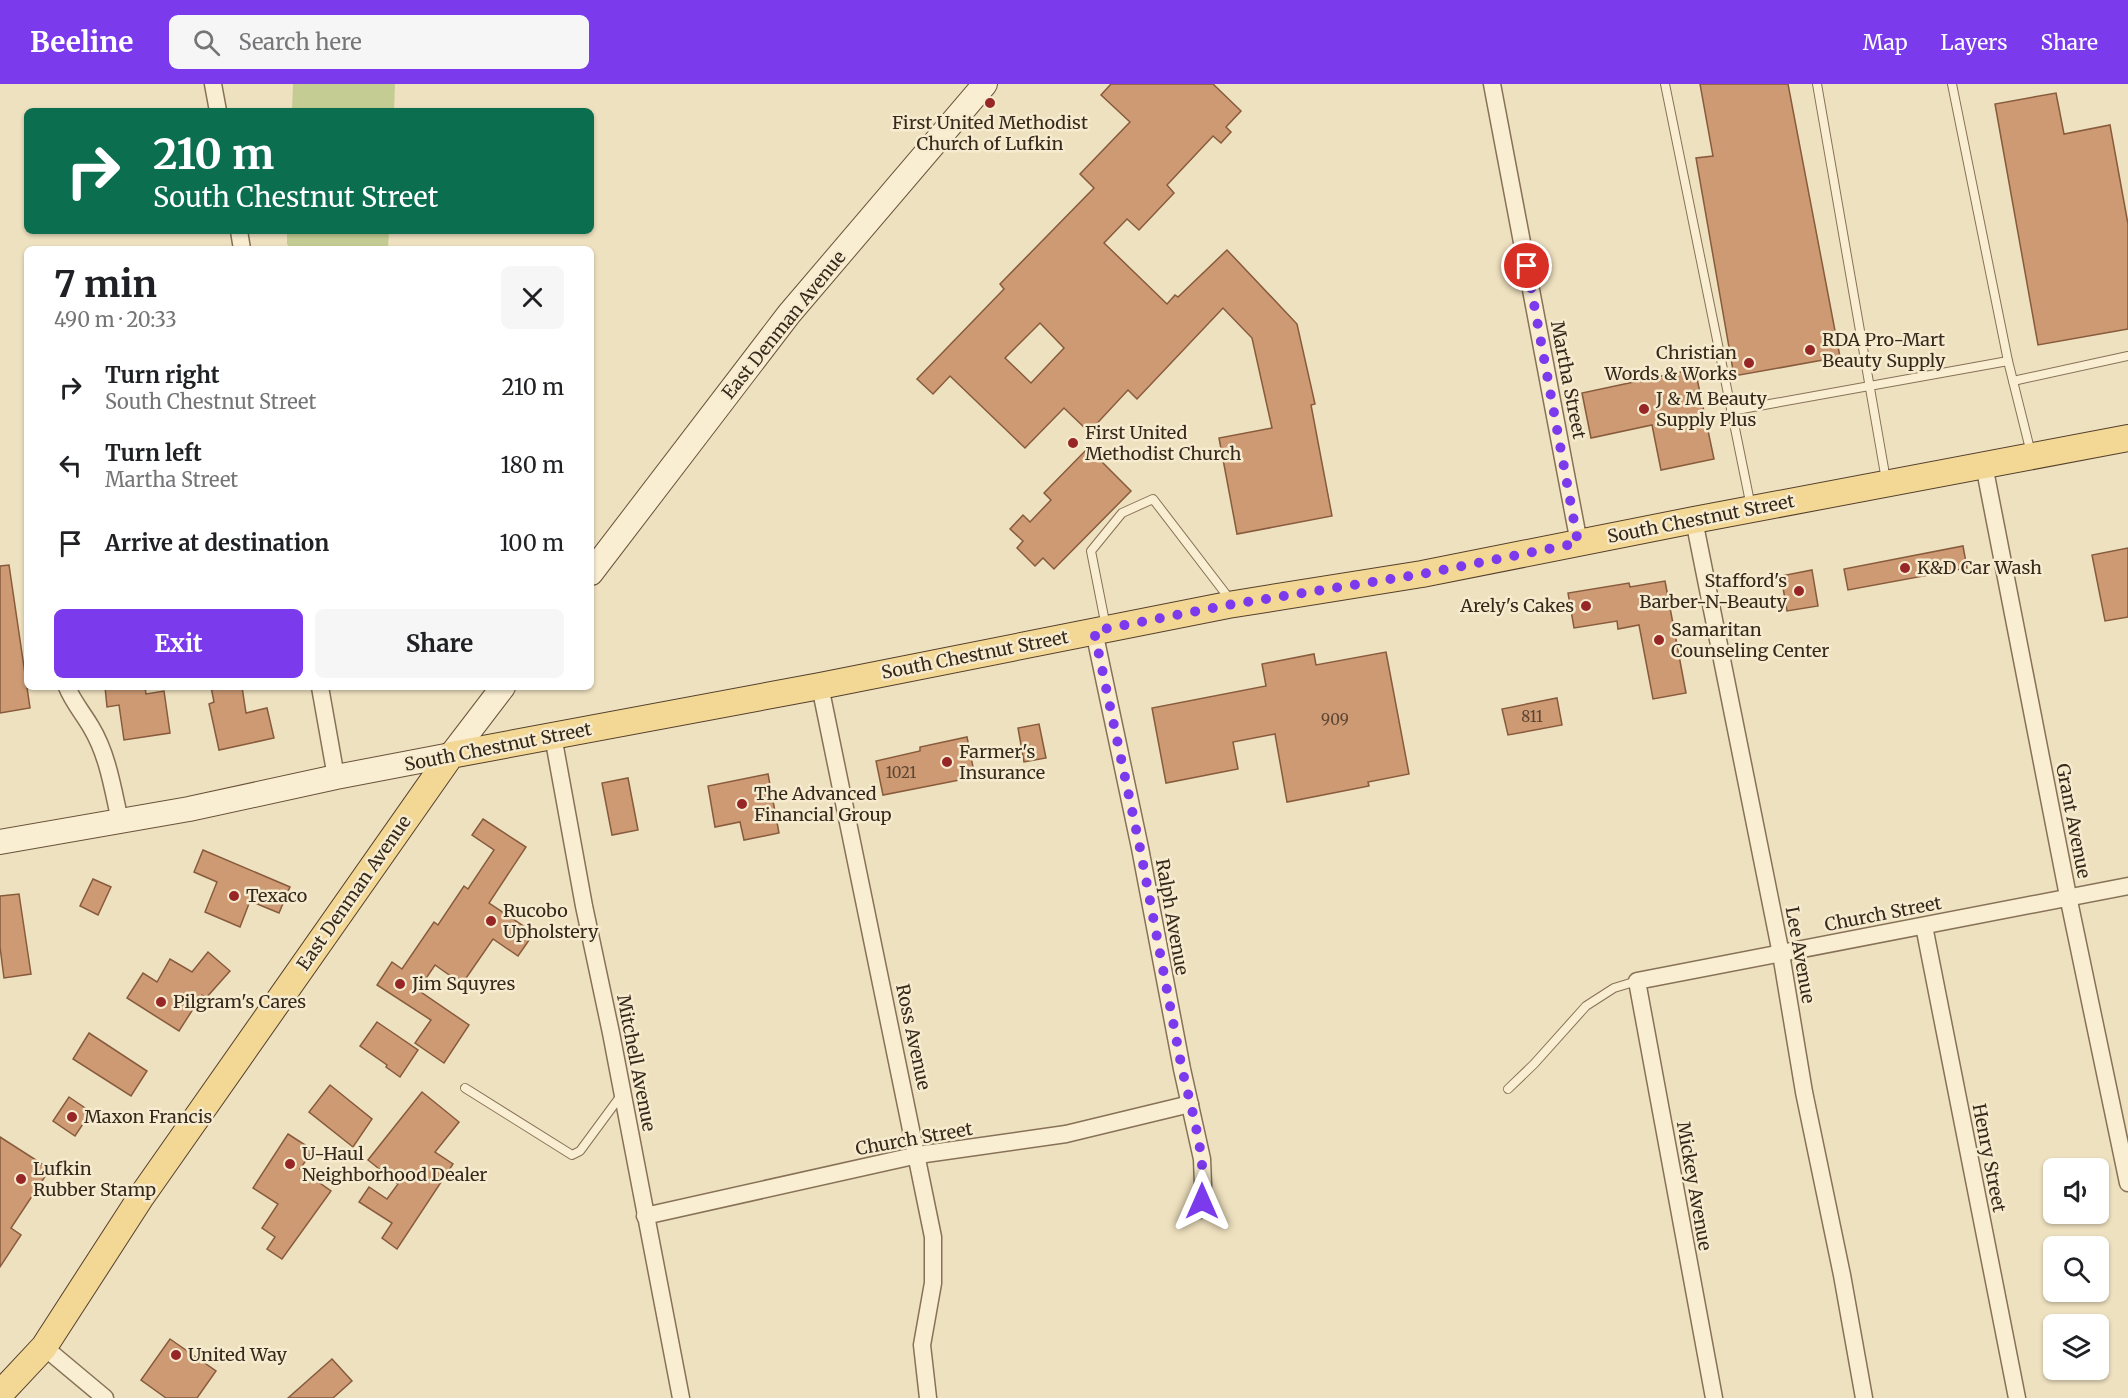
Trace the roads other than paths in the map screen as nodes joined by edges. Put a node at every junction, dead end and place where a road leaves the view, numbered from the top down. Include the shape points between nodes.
1 (213, 84) edge
2 (985, 84) edge
3 (1492, 84) edge
4 (1665, 84) edge
5 (1817, 84) edge
6 (1952, 84) edge
7 (217, 108) edge
8 (2128, 356) edge
9 (2008, 361) junction
10 (2013, 381) junction
11 (1869, 386) junction
12 (1731, 411) junction
13 (2128, 438) edge
14 (2032, 456) junction
15 (1984, 465) junction
16 (1887, 484) junction
17 (1752, 509) junction
18 (1694, 520) junction
19 (1578, 543) junction
20 (594, 569) edge
21 (1234, 604) junction
22 (1100, 630) junction
23 (820, 686) junction
24 (68, 690) edge
25 (321, 690) edge
26 (501, 690) edge
27 (553, 736) junction
28 (450, 755) junction
29 (336, 777) junction
30 (120, 821) junction
31 (0, 842) edge
32 (2128, 886) edge
33 (2068, 896) junction
34 (1924, 926) junction
35 (1781, 954) junction
36 (1637, 981) junction
37 (465, 1088) dead end
38 (1508, 1089) dead end
39 (622, 1094) junction
40 (1190, 1104) junction
41 (918, 1155) junction
42 (2128, 1183) edge
43 (1199, 1210) dead end
44 (645, 1216) junction
45 (44, 1347) junction
46 (0, 1394) edge
47 (105, 1398) edge
48 (681, 1398) edge
49 (928, 1398) edge
50 (1714, 1398) edge
51 (1864, 1398) edge
52 (2017, 1398) edge

1 - 7 street
2 - 20 main road, East Denman Avenue via 789,314
3 - 19 street, Martha Street
4 - 12 lane
5 - 11 lane
6 - 9 lane
8 - 10 lane
9 - 10 lane
9 - 11 lane
10 - 14 lane
11 - 12 lane
11 - 16 lane
12 - 17 lane
13 - 14 main road, South Chestnut Street
14 - 15 main road, South Chestnut Street
15 - 16 main road, South Chestnut Street
15 - 33 street, Grant Avenue
16 - 17 main road, South Chestnut Street
17 - 18 main road, South Chestnut Street
18 - 19 main road, South Chestnut Street
18 - 35 street, Lee Avenue
19 - 21 main road, South Chestnut Street via 1422,574
21 - 22 main road, South Chestnut Street
21 - 22 lane via 1153,499 1122,513 1091,551
22 - 23 main road, South Chestnut Street
22 - 40 street, Ralph Avenue
23 - 27 main road, South Chestnut Street
23 - 41 street, Ross Avenue
24 - 30 street via 92,728 108,768
25 - 29 street
26 - 28 main road, East Denman Avenue
27 - 28 main road, South Chestnut Street
27 - 39 street, Mitchell Avenue
28 - 29 main road, South Chestnut Street
28 - 45 main road, East Denman Avenue via 141,1197
29 - 30 main road, South Chestnut Street
30 - 31 main road, South Chestnut Street
32 - 33 street, Church Street
33 - 34 street, Church Street
33 - 42 street, Grant Avenue
34 - 35 street, Church Street
34 - 52 street, Henry Street
35 - 36 street, Church Street
35 - 51 street, Lee Avenue
36 - 38 lane, Church Street via 1614,988 1586,1006
36 - 50 street, Mickey Avenue
37 - 39 lane via 572,1155
39 - 44 street, Mitchell Avenue
40 - 41 street, Church Street via 1066,1134
40 - 43 street, Ralph Avenue via 1202,1159
41 - 44 street, Church Street
41 - 49 street, Ross Avenue via 933,1237 933,1283 922,1345
44 - 48 street, Mitchell Avenue
45 - 46 main road, East Denman Avenue
45 - 47 street

